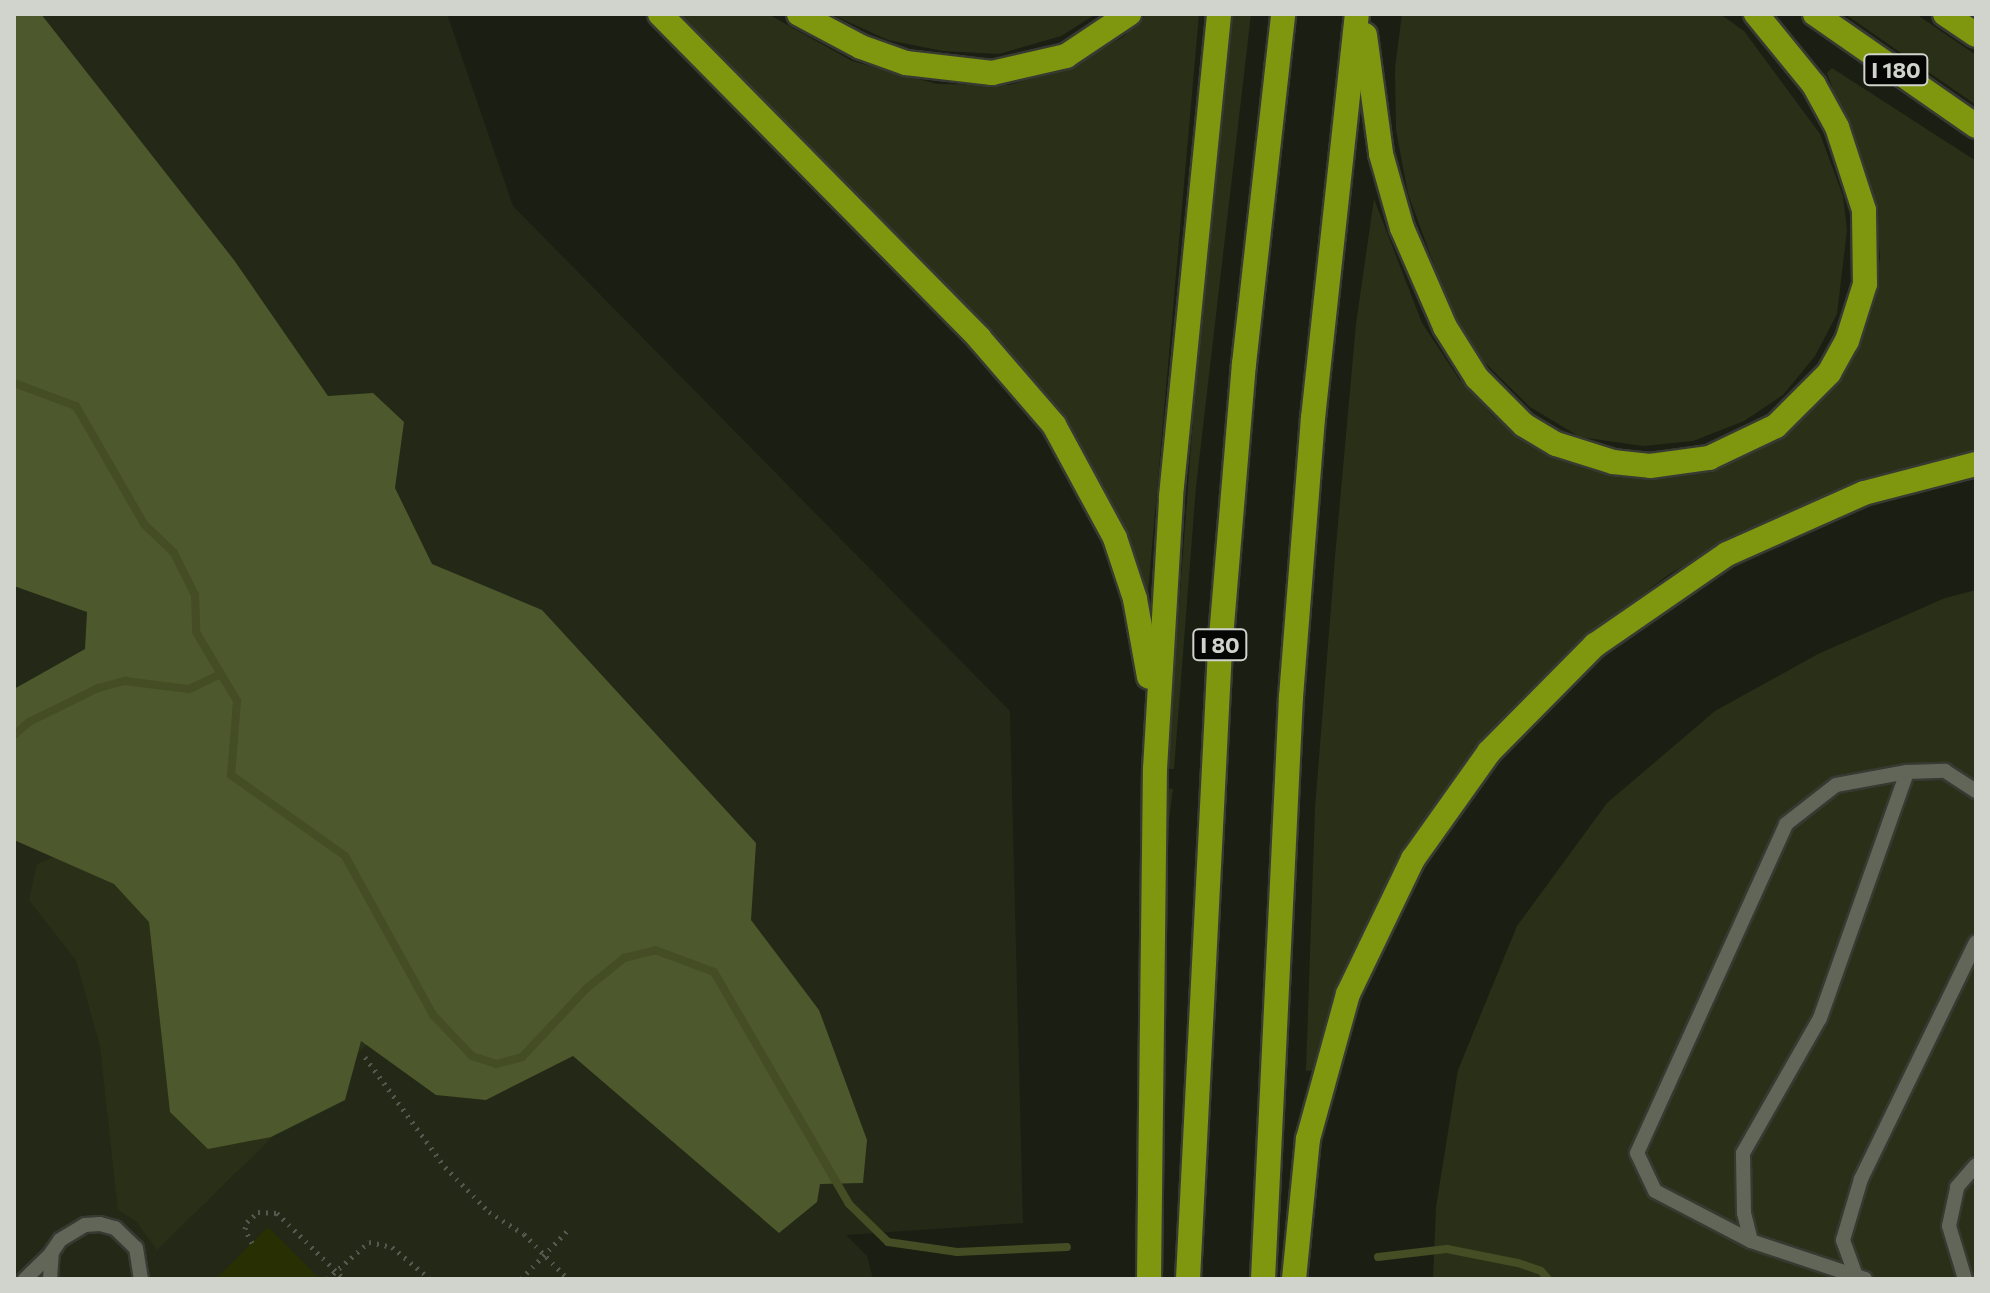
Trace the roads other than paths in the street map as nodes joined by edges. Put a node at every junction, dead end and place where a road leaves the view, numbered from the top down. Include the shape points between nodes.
1 (660, 14) edge
2 (799, 14) edge
3 (1129, 14) edge
4 (1219, 14) edge
5 (1283, 14) edge
6 (1357, 14) edge
7 (1365, 14) edge
8 (1756, 14) edge
9 (1815, 14) edge
10 (1945, 14) edge
11 (1976, 35) edge
12 (1976, 126) edge
13 (1976, 464) edge
14 (1155, 769) junction
15 (1907, 772) junction
16 (1976, 791) edge
17 (1976, 942) edge
18 (1976, 1165) edge
19 (1751, 1241) junction
20 (52, 1252) junction
21 (1860, 1277) edge
22 (25, 1279) edge
23 (50, 1279) edge
24 (141, 1279) edge
25 (1149, 1279) edge
26 (1188, 1279) edge
27 (1263, 1279) edge
28 (1294, 1279) edge
29 (1965, 1279) edge

1 - 14 highway via 989,349 1054,425 1093,491 1135,599 1148,653
2 - 3 highway via 861,47 906,63 992,73 1066,56
4 - 14 highway via 1171,496
5 - 26 highway, I 80 via 1244,364 1220,649
6 - 27 highway via 1313,418 1291,697
7 - 8 highway via 1374,113 1402,228 1421,278 1469,365 1496,400 1556,444 1613,462 1650,466 1709,458 1776,426 1829,373 1847,341 1865,284 1864,210 1837,127 1814,85
9 - 12 highway, I 180
10 - 11 highway
13 - 28 highway via 1864,493 1727,554 1595,645 1489,752 1413,859 1348,994 1308,1139
14 - 25 highway
15 - 16 lane via 1945,771
15 - 19 lane via 1820,1018 1743,1153 1744,1213
15 - 19 lane via 1836,785 1786,824 1637,1153 1655,1191
17 - 21 lane via 1861,1179 1843,1240
18 - 29 lane via 1957,1187 1949,1226
19 - 21 lane
20 - 22 lane
20 - 23 lane
20 - 24 lane via 72,1230 85,1225 115,1228 136,1248

